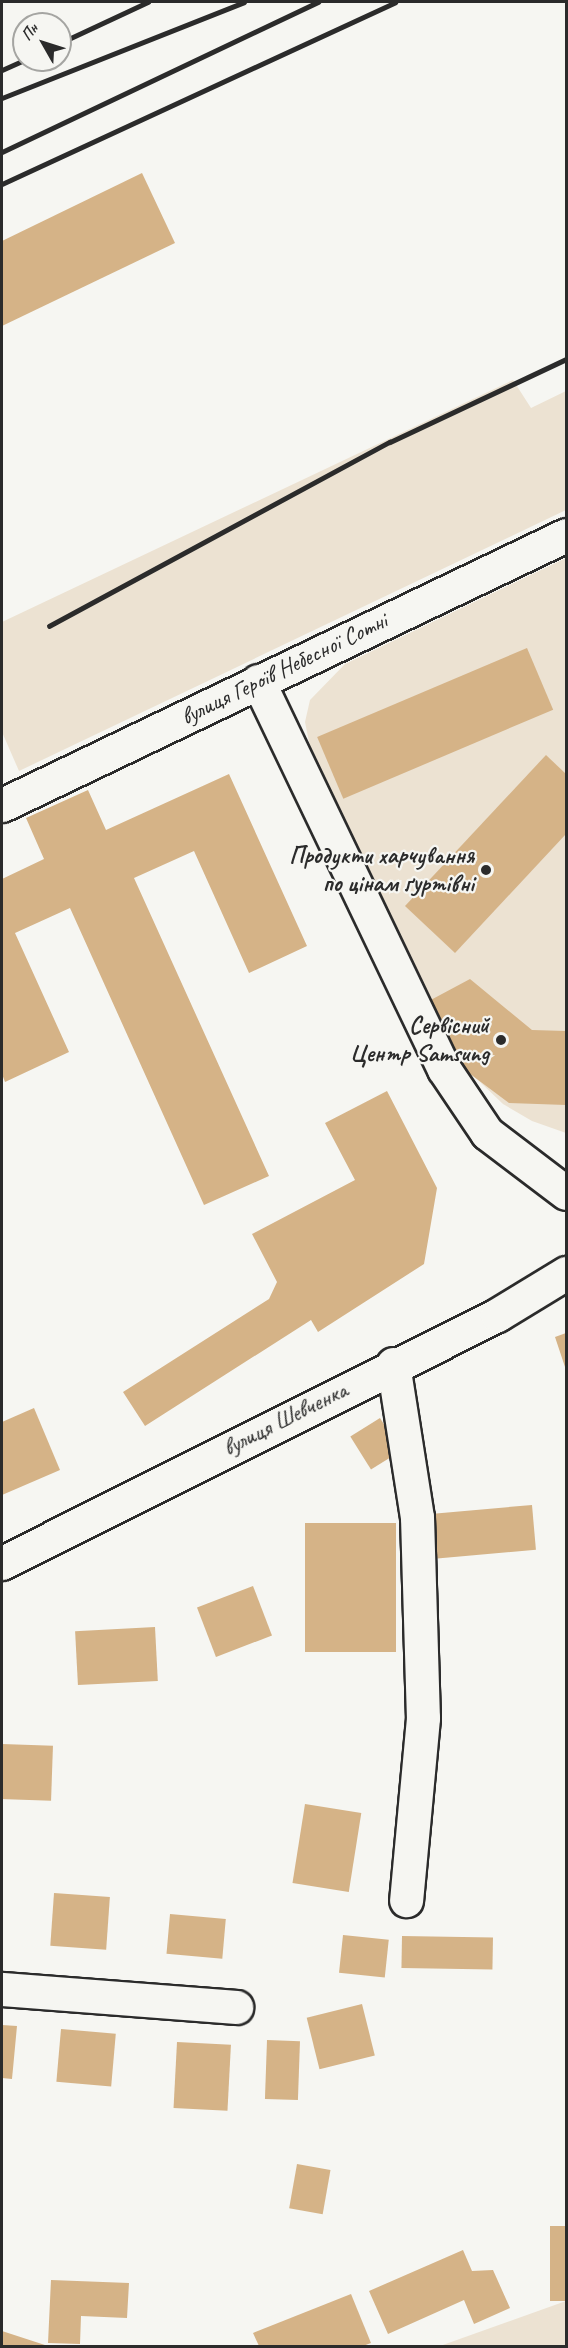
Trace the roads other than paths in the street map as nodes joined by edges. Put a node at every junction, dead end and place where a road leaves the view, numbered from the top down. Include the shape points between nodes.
1 (567, 535) edge
2 (258, 681) junction
3 (2, 805) edge
4 (567, 1193) edge
5 (567, 1273) edge
6 (393, 1364) junction
7 (2, 1563) edge
8 (406, 1900) dead end
9 (2, 1989) edge
10 (236, 2007) dead end

1 - 2 street, вулиця Героїв Небесної Сотні
2 - 3 street, вулиця Героїв Небесної Сотні
2 - 4 street via 444,1070 487,1133
5 - 6 street, вулиця Шевченка via 497,1315
6 - 7 street, вулиця Шевченка
6 - 8 street via 417,1518 423,1718
9 - 10 street

